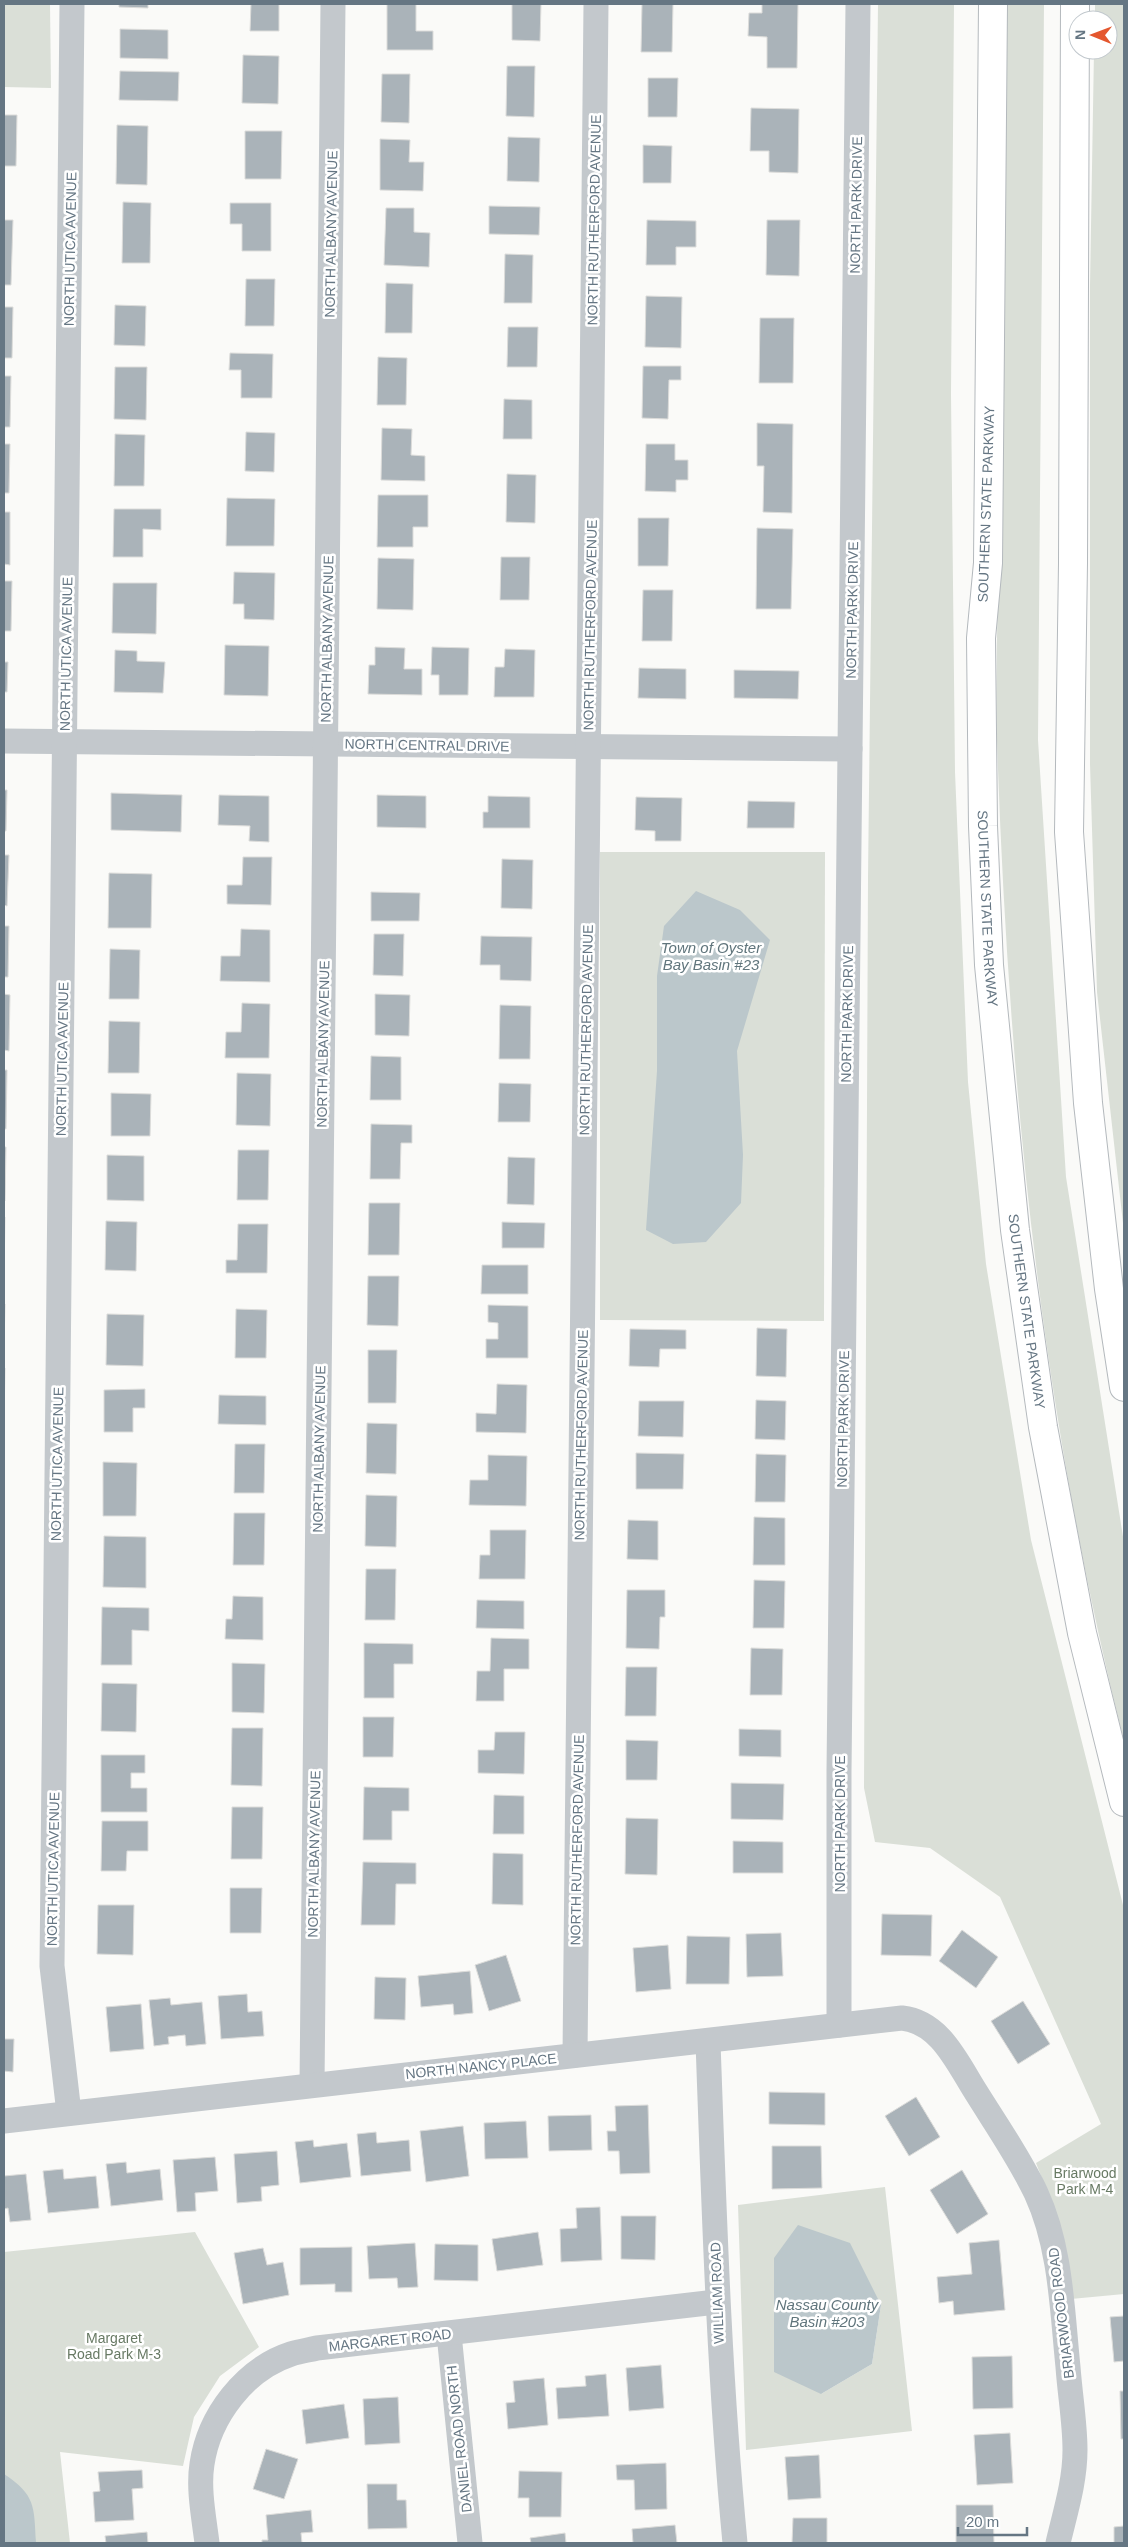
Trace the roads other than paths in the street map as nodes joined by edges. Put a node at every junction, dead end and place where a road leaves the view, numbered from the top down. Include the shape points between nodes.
1 (72, 4) edge
2 (333, 4) edge
3 (596, 4) edge
4 (858, 4) edge
5 (993, 4) edge
6 (1075, 4) edge
7 (4, 740) edge
8 (65, 741) junction
9 (326, 744) junction
10 (589, 747) junction
11 (850, 749) junction
12 (1124, 1387) edge
13 (1124, 1802) edge
14 (839, 2025) junction
15 (708, 2042) junction
16 (948, 2048) joint
17 (575, 2056) junction
18 (312, 2085) junction
19 (69, 2113) junction
20 (4, 2121) edge
21 (716, 2302) junction
22 (449, 2334) junction
23 (207, 2543) edge
24 (470, 2543) edge
25 (735, 2543) edge
26 (1058, 2543) edge

1 - 8 street, NORTH UTICA AVENUE
2 - 9 street, NORTH ALBANY AVENUE
3 - 10 street, NORTH RUTHERFORD AVENUE
4 - 11 street, NORTH PARK DRIVE
5 - 13 highway, SOUTHERN STATE PARKWAY via 988,563 981,638 983,826 989,965 1015,1230 1043,1427 1082,1634
6 - 12 highway via 1069,832 1088,1103
7 - 8 street, NORTH CENTRAL DRIVE
8 - 9 street, NORTH CENTRAL DRIVE
8 - 19 street, NORTH UTICA AVENUE via 52,1966
9 - 10 street, NORTH CENTRAL DRIVE
9 - 18 street, NORTH ALBANY AVENUE
10 - 11 street, NORTH CENTRAL DRIVE
10 - 17 street, NORTH RUTHERFORD AVENUE
11 - 14 street, NORTH PARK DRIVE
14 - 15 street, NORTH NANCY PLACE
14 - 16 street, NORTH NANCY PLACE via 902,2018 914,2020 933,2030
15 - 17 street, NORTH NANCY PLACE
15 - 21 street, WILLIAM ROAD
16 - 26 street, BRIARWOOD ROAD via 1023,2167 1037,2194 1052,2237 1062,2300 1075,2451 1072,2484
17 - 18 street, NORTH NANCY PLACE
18 - 19 street, NORTH NANCY PLACE
19 - 20 street, NORTH NANCY PLACE
21 - 22 street, MARGARET ROAD
21 - 25 street, WILLIAM ROAD
22 - 23 street, MARGARET ROAD via 318,2348 291,2354 250,2378 224,2406 209,2435 201,2485
22 - 24 street, DANIEL ROAD NORTH

